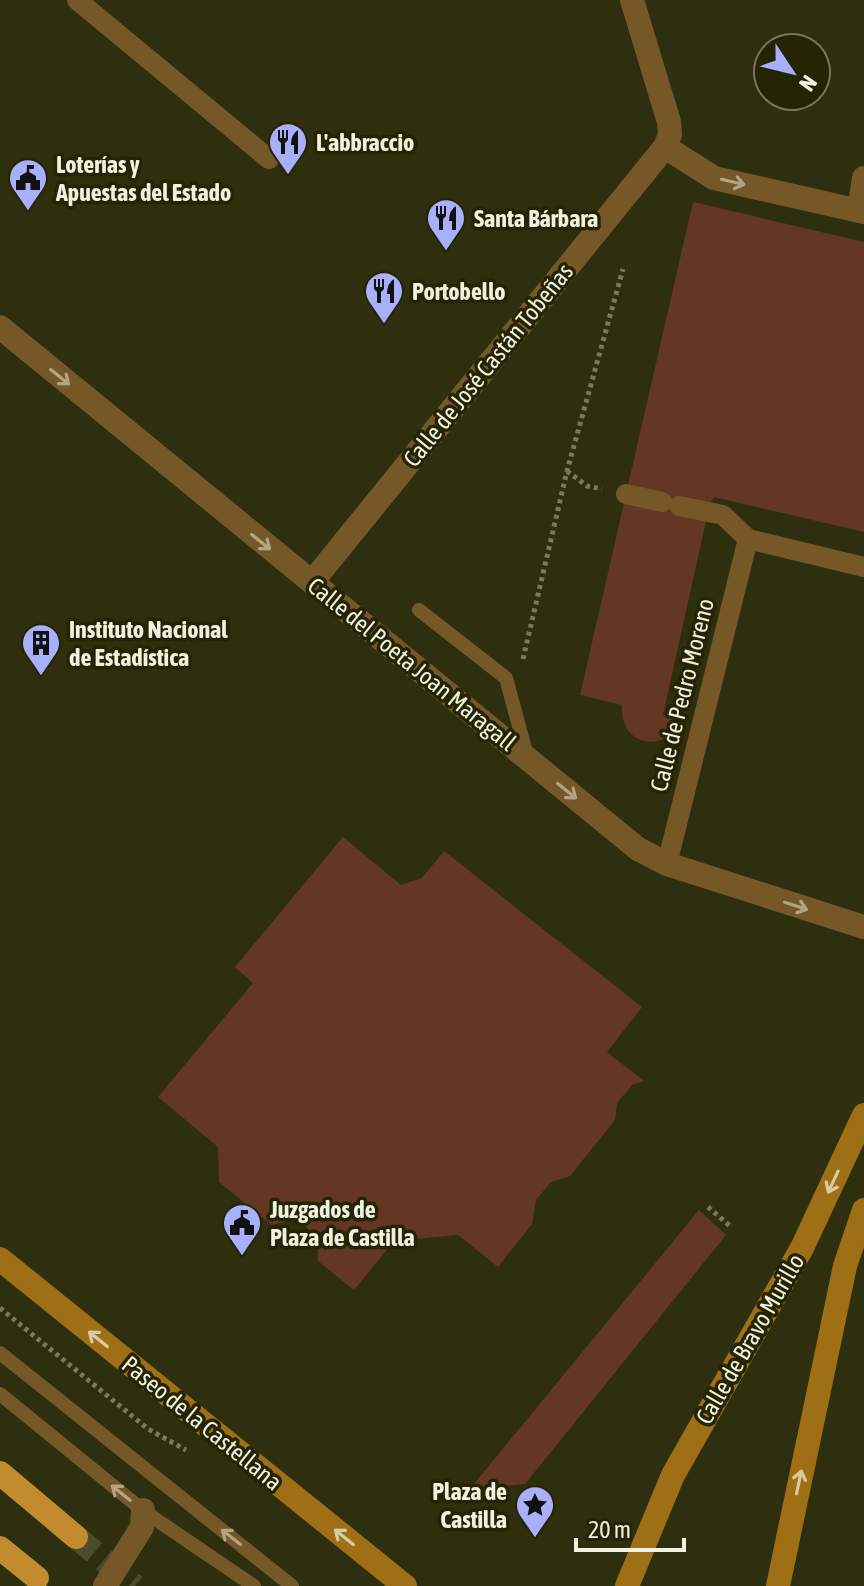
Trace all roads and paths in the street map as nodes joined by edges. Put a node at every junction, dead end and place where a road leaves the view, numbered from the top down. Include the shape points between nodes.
1 (77, 0) edge
2 (632, 0) edge
3 (665, 147) junction
4 (269, 159) dead end
5 (864, 178) edge
6 (862, 211) edge
7 (623, 269) dead end
8 (0, 328) edge
9 (567, 471) junction
10 (587, 486) dead end
11 (626, 494) dead end
12 (748, 539) junction
13 (864, 567) edge
14 (312, 582) junction
15 (419, 610) dead end
16 (513, 703) junction
17 (527, 758) junction
18 (667, 864) junction
19 (864, 927) edge
20 (864, 1115) edge
21 (708, 1207) dead end
22 (864, 1210) edge
23 (730, 1226) dead end
24 (0, 1259) edge
25 (0, 1353) edge
26 (0, 1394) edge
27 (0, 1473) edge
28 (143, 1510) junction
29 (76, 1537) tunnel mouth
30 (0, 1548) edge
31 (635, 1562) junction
32 (37, 1578) dead end
33 (105, 1586) edge
34 (254, 1586) edge
35 (292, 1586) edge
36 (405, 1586) edge
37 (615, 1586) edge
38 (627, 1586) edge
39 (778, 1586) edge

1 - 4 street
2 - 3 street via 669,122
3 -> 6 street via 714,178
3 - 14 street, Calle de José Castán Tobeñas
5 - 6 street
7 - 9 path
8 -> 14 street, Calle del Poeta Joan Maragall
9 - 10 path
9 - 16 path
11 - 12 street via 723,515
12 - 13 street
12 - 18 street, Calle de Pedro Moreno
14 - 17 street, Calle del Poeta Joan Maragall
15 - 16 lane via 506,678
16 - 17 lane
17 -> 18 street, Calle del Poeta Joan Maragall via 638,849
18 -> 19 street, Calle del Poeta Joan Maragall
20 -> 31 main road, Calle de Bravo Murillo via 802,1248 673,1475
21 - 23 path
39 -> 22 main road, Calle de Bravo Murillo via 845,1266
36 -> 24 main road, Paseo de la Castellana
35 -> 25 lane
28 -> 26 lane
27 - 29 highway
28 - 33 street via 142,1527
28 - 34 lane
30 - 32 highway
31 - 37 street, Calle de Bravo Murillo
31 - 38 main road, Calle de Bravo Murillo

